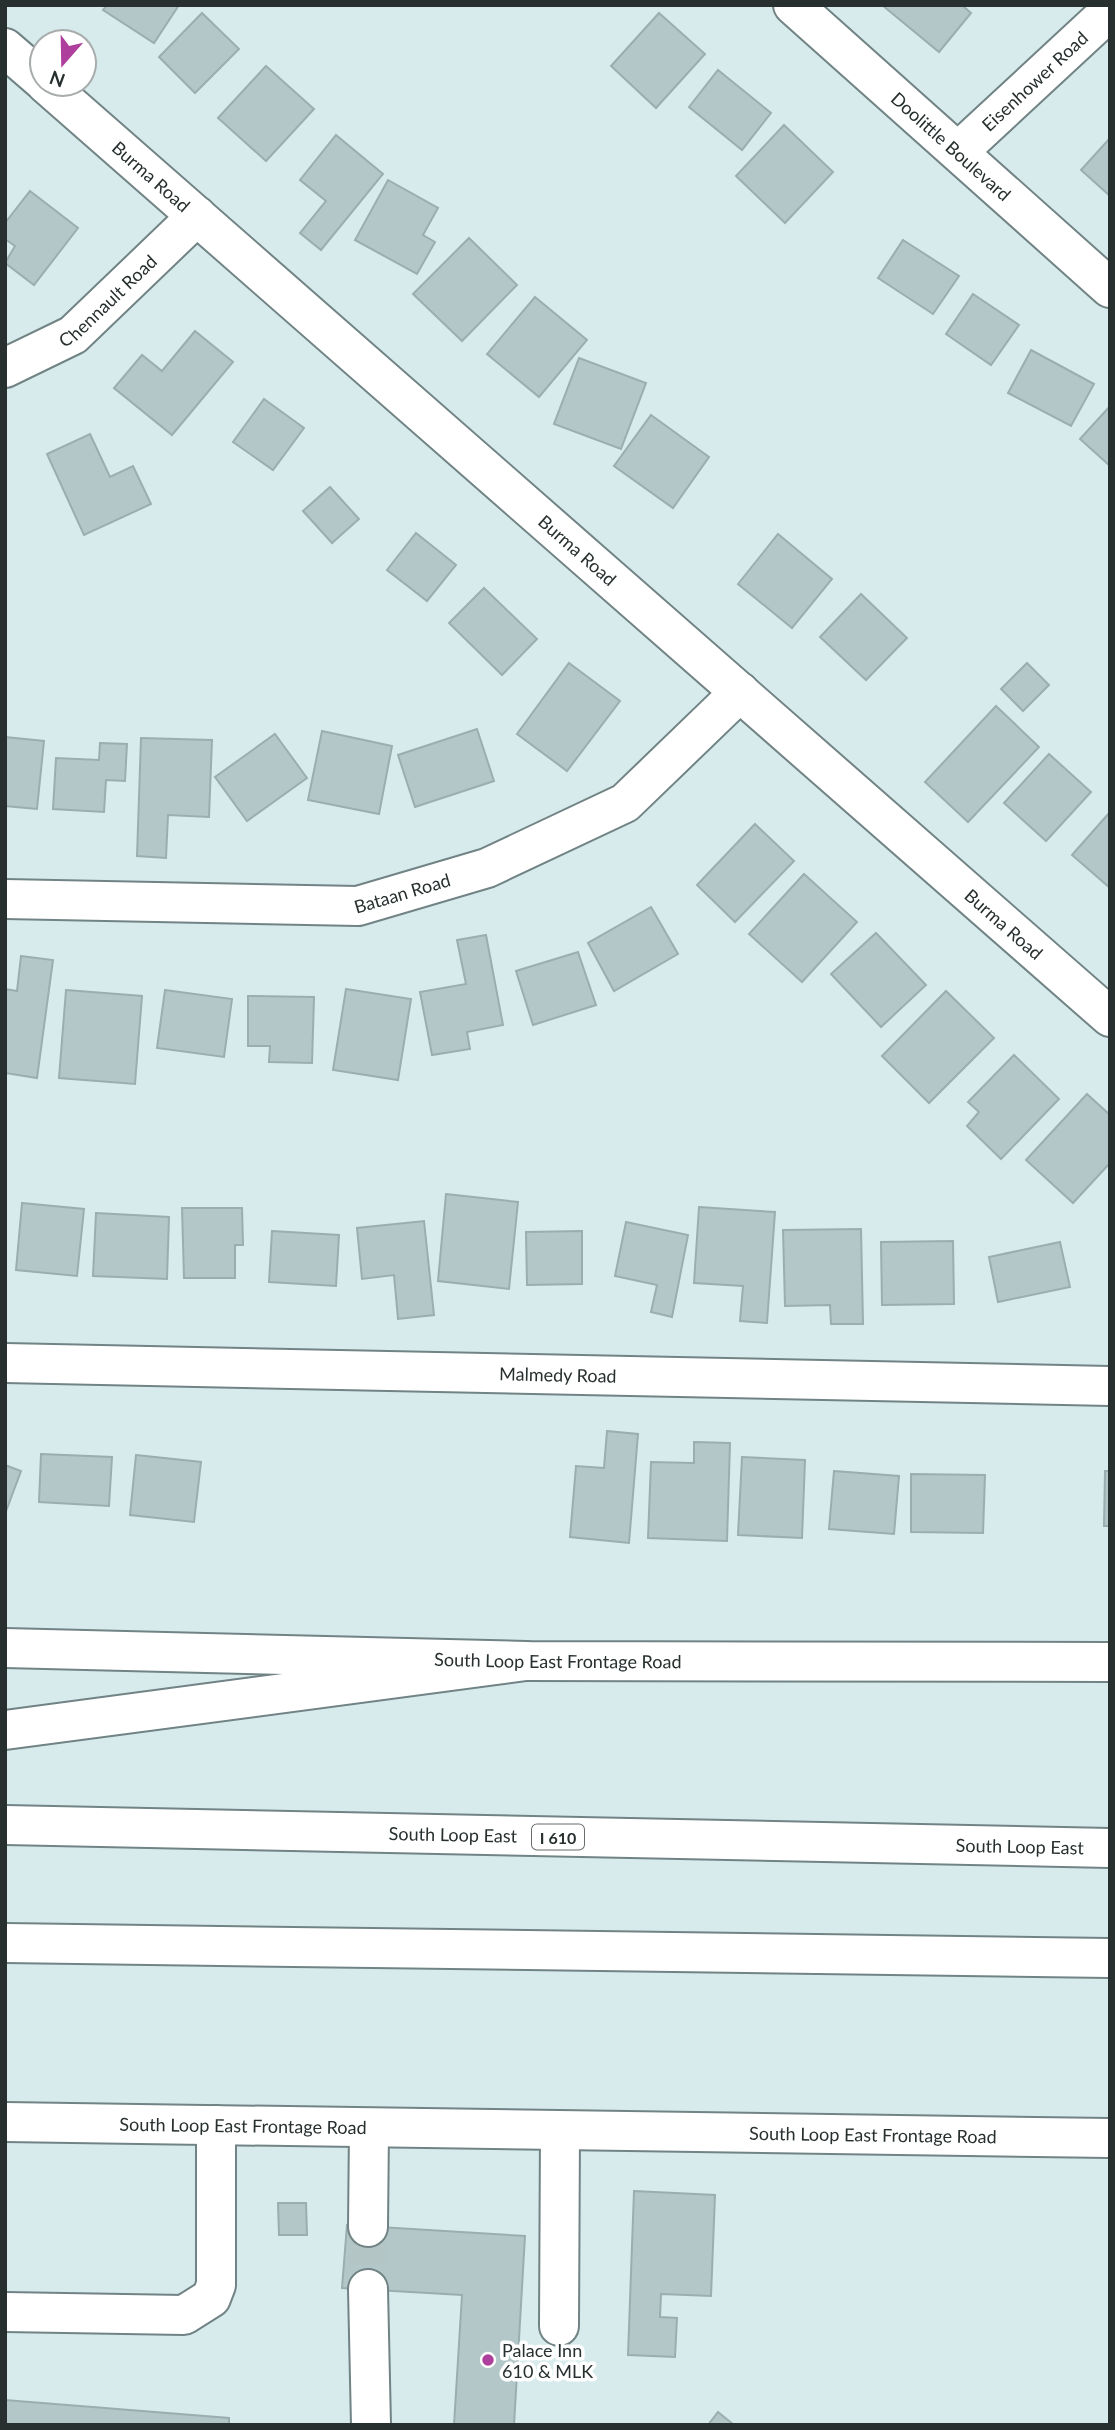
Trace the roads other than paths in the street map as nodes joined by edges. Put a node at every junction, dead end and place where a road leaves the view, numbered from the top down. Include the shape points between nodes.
1 (793, 5) edge
2 (1110, 11) edge
3 (5, 48) edge
4 (28, 68) edge
5 (62, 98) edge
6 (959, 151) junction
7 (197, 216) junction
8 (1110, 288) edge
9 (5, 368) edge
10 (740, 692) junction
11 (5, 899) edge
12 (1110, 1017) edge
13 (5, 1363) edge
14 (1110, 1386) edge
15 (5, 1648) edge
16 (526, 1661) junction
17 (1110, 1662) edge
18 (5, 1730) edge
19 (5, 1825) edge
20 (1110, 1848) edge
21 (5, 1943) edge
22 (1110, 1958) edge
23 (5, 2122) edge
24 (216, 2125) junction
25 (369, 2128) junction
26 (560, 2131) junction
27 (1110, 2138) edge
28 (368, 2227) tunnel mouth
29 (368, 2289) tunnel mouth
30 (5, 2312) edge
31 (559, 2326) dead end
32 (371, 2425) edge

1 - 6 main road, Doolittle Boulevard
2 - 6 main road, Eisenhower Road
3 - 4 main road
5 - 7 main road, Burma Road
6 - 8 main road, Doolittle Boulevard
7 - 9 main road, Chennault Road via 73,335
7 - 10 main road, Burma Road
10 - 11 main road, Bataan Road via 625,803 487,868 358,906
10 - 12 main road, Burma Road
13 - 14 main road, Malmedy Road
15 - 16 main road, South Loop East Frontage Road
16 - 17 main road, South Loop East Frontage Road
16 - 18 main road
19 - 20 main road, South Loop East / I 610
21 - 22 main road
23 - 24 main road, South Loop East Frontage Road
24 - 25 main road, South Loop East Frontage Road
24 - 30 main road via 216,2285 211,2298 184,2315
25 - 26 main road, South Loop East Frontage Road
25 - 28 main road
26 - 27 main road, South Loop East Frontage Road
26 - 31 main road
29 - 32 main road

